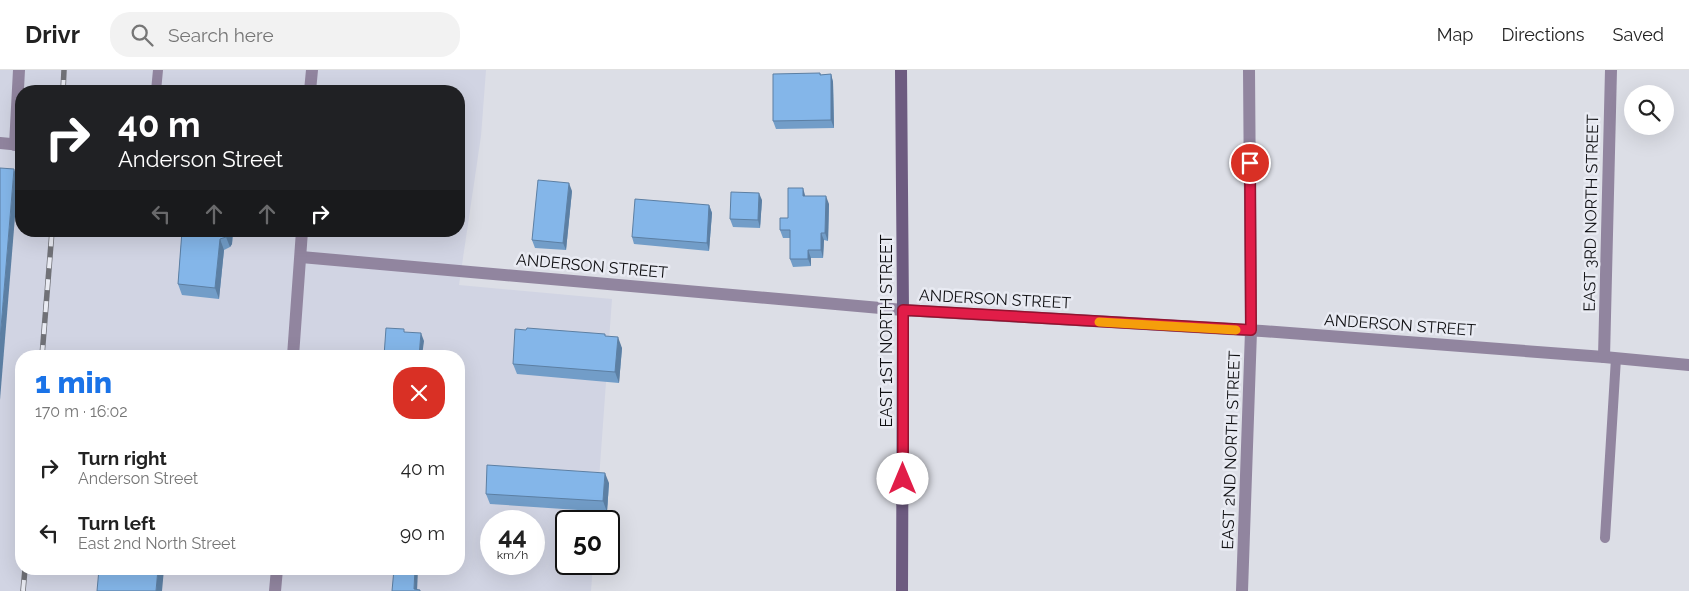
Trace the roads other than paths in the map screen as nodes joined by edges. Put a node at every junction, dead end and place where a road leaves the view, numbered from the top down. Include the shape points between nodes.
1 (19, 70) edge
2 (158, 70) edge
3 (312, 70) edge
4 (901, 70) edge
5 (1249, 70) edge
6 (1611, 70) edge
7 (19, 85) edge
8 (157, 85) edge
9 (311, 85) edge
10 (0, 143) edge
11 (15, 145) edge
12 (302, 237) edge
13 (300, 257) junction
14 (903, 310) junction
15 (1251, 330) junction
16 (293, 350) edge
17 (1610, 358) junction
18 (1689, 365) edge
19 (1605, 538) dead end
20 (276, 575) edge
21 (275, 591) edge
22 (902, 591) edge
23 (1242, 591) edge

1 - 7 street
2 - 8 lane
3 - 9 street
4 - 14 main road, EAST 1ST NORTH STREET
5 - 15 street, EAST 2ND NORTH STREET
6 - 17 street, EAST 3RD NORTH STREET
10 - 11 street
12 - 13 street
13 - 14 street, ANDERSON STREET
13 - 16 street
14 - 15 street, ANDERSON STREET
14 - 22 main road, EAST 1ST NORTH STREET
15 - 17 street, ANDERSON STREET
15 - 23 street, EAST 2ND NORTH STREET
17 - 18 street, ANDERSON STREET
17 - 19 lane
20 - 21 street

